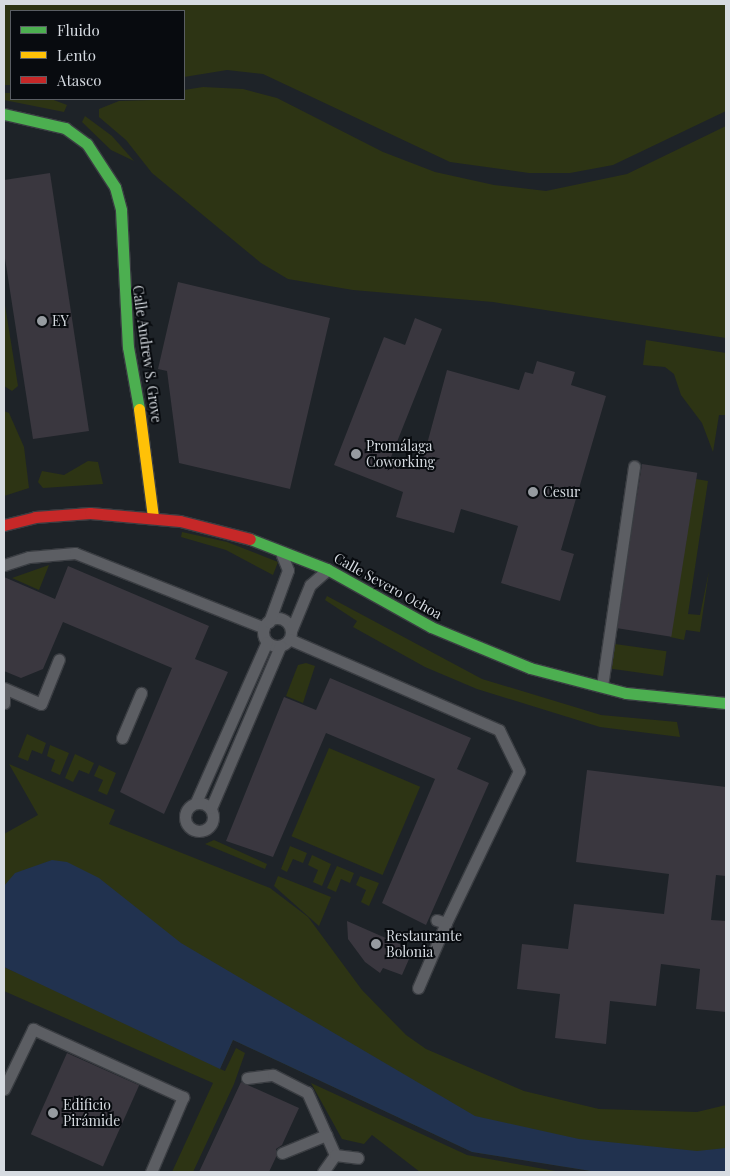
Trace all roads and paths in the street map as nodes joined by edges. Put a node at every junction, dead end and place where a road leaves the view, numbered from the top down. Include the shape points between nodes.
1 (4, 114) edge
2 (634, 466) dead end
3 (153, 517) junction
4 (4, 525) edge
5 (280, 549) junction
6 (4, 565) edge
7 (327, 569) junction
8 (266, 625) junction
9 (287, 639) junction
10 (267, 642) junction
11 (59, 659) dead end
12 (602, 686) junction
13 (4, 688) edge
14 (4, 693) edge
15 (141, 693) dead end
16 (4, 703) edge
17 (726, 703) edge
18 (122, 738) dead end
19 (196, 802) junction
20 (211, 808) junction
21 (418, 988) dead end
22 (247, 1078) dead end
23 (4, 1089) edge
24 (326, 1135) junction
25 (282, 1154) dead end
26 (335, 1155) junction
27 (358, 1158) dead end
28 (151, 1172) edge
29 (323, 1172) edge

1 - 3 street, Calle Andrew S. Grove via 42,120 65,128 87,144 115,187 121,210 128,347 151,479
2 - 12 lane
3 - 4 street, Calle Severo Ochoa via 90,513 35,517
3 - 5 street, Calle Severo Ochoa via 236,534
5 - 7 street, Calle Severo Ochoa
5 - 8 lane via 288,570
6 - 8 lane via 29,557 75,553
7 - 9 lane via 310,585
7 - 12 street, Calle Severo Ochoa via 431,628 530,668
8 - 9 lane via 283,619
8 - 10 lane
9 - 10 lane
9 - 20 lane
9 - 21 lane via 499,730 519,771 441,922
10 - 19 lane
11 - 13 lane via 41,704
12 - 17 street, Calle Severo Ochoa via 626,693
14 - 16 lane
15 - 18 lane
19 - 20 lane
19 - 20 lane via 185,816 194,830 211,825
22 - 24 lane via 273,1075 307,1092
23 - 28 lane via 33,1029 183,1097
24 - 25 lane
24 - 26 lane
26 - 27 lane
26 - 29 lane

